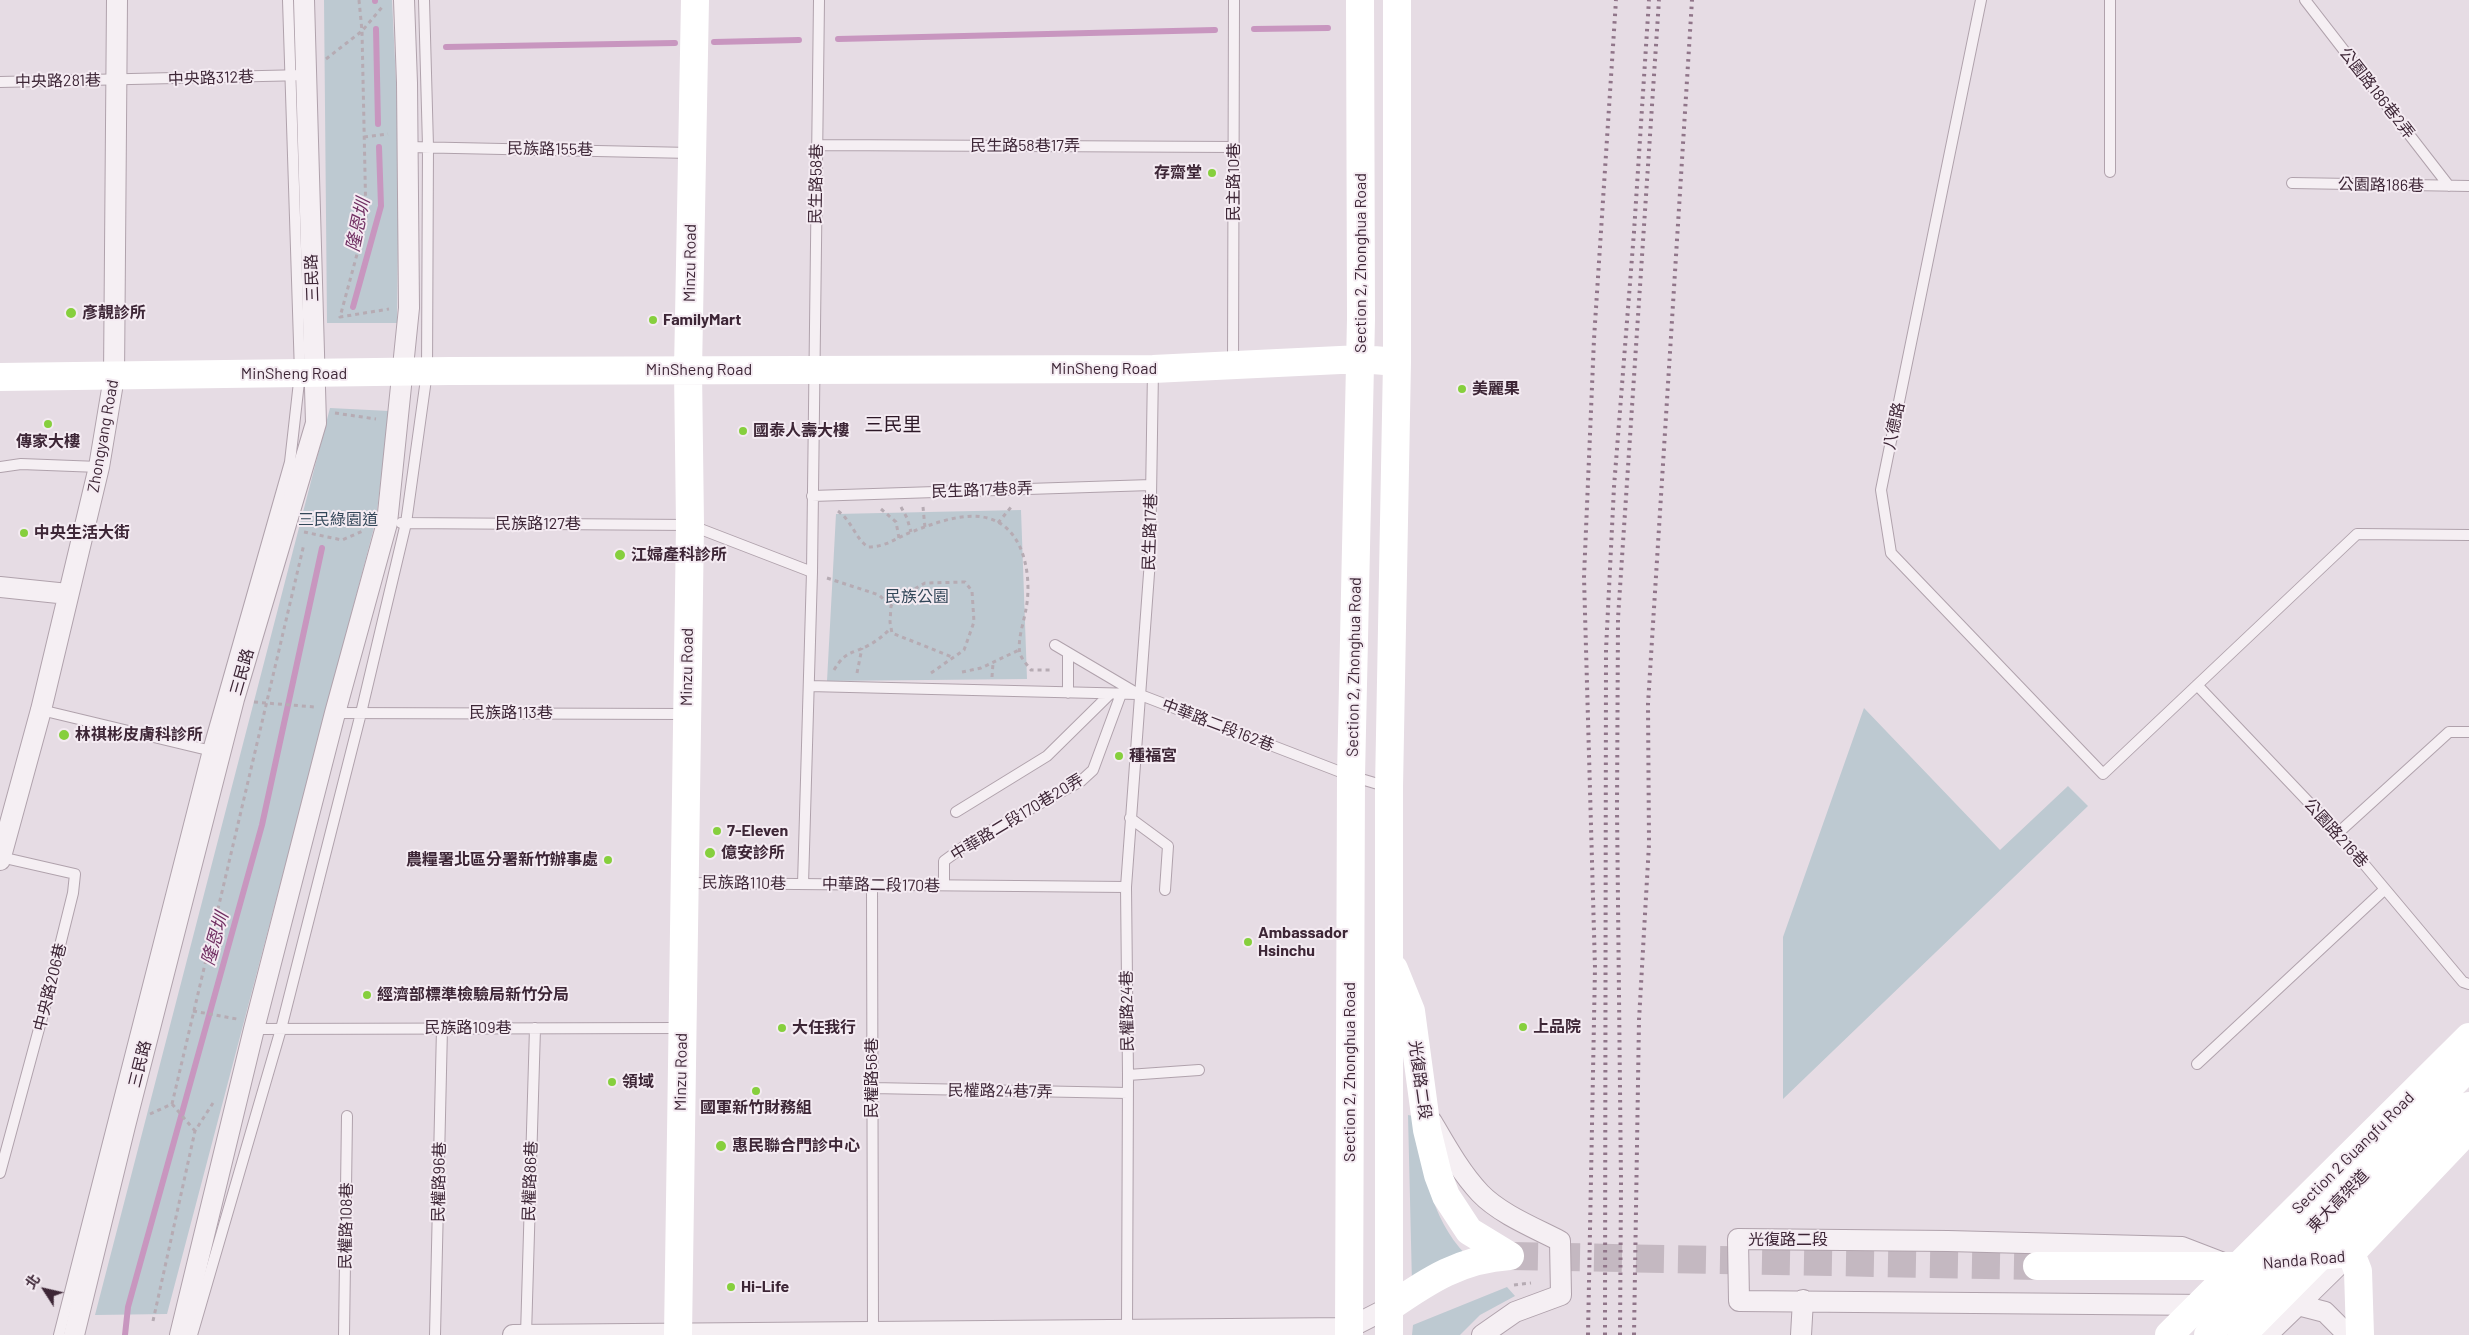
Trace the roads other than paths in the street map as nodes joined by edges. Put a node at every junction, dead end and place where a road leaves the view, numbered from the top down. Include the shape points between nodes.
1 (117, 0) edge
2 (288, 0) edge
3 (304, 0) edge
4 (404, 0) edge
5 (424, 0) edge
6 (695, 0) edge
7 (819, 0) edge
8 (1234, 0) edge
9 (1360, 0) edge
10 (1397, 0) edge
11 (1981, 0) edge
12 (2110, 0) edge
13 (2305, 0) edge
14 (297, 75) junction
15 (116, 80) junction
16 (0, 82) edge
17 (401, 140) junction
18 (817, 145) junction
19 (428, 146) junction
20 (1234, 147) junction
21 (692, 153) junction
22 (2110, 172) dead end
23 (2292, 183) dead end
24 (2449, 186) junction
25 (2469, 186) edge
26 (1361, 359) junction
27 (1397, 362) junction
28 (1233, 364) junction
29 (813, 369) junction
30 (1154, 369) junction
31 (688, 370) junction
32 (308, 373) junction
33 (414, 373) junction
34 (114, 376) junction
35 (0, 378) edge
36 (0, 467) edge
37 (99, 467) junction
38 (1151, 485) junction
39 (812, 496) junction
40 (387, 524) junction
41 (690, 525) junction
42 (2469, 535) edge
43 (812, 572) junction
44 (0, 587) edge
45 (68, 594) junction
46 (1055, 645) dead end
47 (1068, 653) junction
48 (2197, 685) junction
49 (809, 686) junction
50 (1068, 693) junction
51 (1110, 694) junction
52 (1122, 694) junction
53 (1138, 694) junction
54 (41, 710) junction
55 (335, 713) junction
56 (361, 713) junction
57 (686, 714) junction
58 (2469, 732) edge
59 (214, 751) junction
60 (1351, 776) junction
61 (1389, 787) junction
62 (956, 812) dead end
63 (1130, 818) junction
64 (2338, 833) junction
65 (0, 858) edge
66 (684, 883) junction
67 (803, 884) junction
68 (872, 885) junction
69 (944, 886) junction
70 (1126, 887) junction
71 (2385, 889) junction
72 (1165, 890) dead end
73 (1389, 955) junction
74 (2469, 984) edge
75 (442, 1028) junction
76 (535, 1028) junction
77 (682, 1028) junction
78 (254, 1029) junction
79 (281, 1029) junction
80 (2469, 1037) edge
81 (140, 1040) junction
82 (2197, 1064) dead end
83 (2469, 1067) edge
84 (1199, 1070) dead end
85 (1128, 1074) junction
86 (872, 1088) junction
87 (1128, 1094) junction
88 (2469, 1106) edge
89 (1424, 1108) junction
90 (347, 1116) dead end
91 (2469, 1129) edge
92 (2342, 1163) junction
93 (0, 1172) edge
94 (2351, 1253) junction
95 (2037, 1266) tunnel mouth
96 (2237, 1268) junction
97 (1803, 1300) junction
98 (2199, 1304) junction
99 (2298, 1304) junction
100 (1390, 1307) junction
101 (1127, 1328) junction
102 (873, 1331) junction
103 (1349, 1332) edge
104 (678, 1334) edge
105 (59, 1335) edge
106 (74, 1335) edge
107 (180, 1335) edge
108 (192, 1335) edge
109 (344, 1335) edge
110 (435, 1335) edge
111 (513, 1335) edge
112 (526, 1335) edge
113 (1389, 1335) edge
114 (1482, 1335) edge
115 (1800, 1335) edge
116 (2154, 1335) edge
117 (2169, 1335) edge
118 (2208, 1335) edge
119 (2242, 1335) edge
120 (2246, 1335) edge
121 (2267, 1335) edge
122 (2348, 1335) edge
123 (2360, 1335) edge

1 - 15 street, Zhongyang Road
2 - 14 lane, 三民路
3 - 14 street, 三民路
4 - 17 street
5 - 19 lane
6 - 21 street, Minzu Road
7 - 18 lane, 民生路58巷
8 - 20 lane, 民主路10巷
9 - 26 street, Section 2, Zhonghua Road
10 - 27 street
11 - 48 lane, 八德路 via 1881,490 1891,553 2103,774
12 - 22 lane
13 - 24 lane, 公園路186巷2弄
14 - 15 lane, 中央路312巷
14 - 32 street, 三民路
15 - 16 lane, 中央路281巷
15 - 34 street, Zhongyang Road
17 - 19 lane, 民族路155巷
17 - 33 street
18 - 20 lane, 民生路58巷17弄
18 - 29 lane, 民生路58巷
19 - 21 lane, 民族路155巷
19 - 33 lane
20 - 28 lane, 民主路10巷
21 - 31 street, Minzu Road
23 - 24 lane, 公園路186巷
24 - 25 lane, 公園路186巷
26 - 27 street, MinSheng Road
26 - 28 street, MinSheng Road
26 - 60 street, Section 2, Zhonghua Road
27 - 61 street
28 - 30 street, MinSheng Road
29 - 30 street, MinSheng Road
29 - 31 street, MinSheng Road
29 - 39 lane, 民生路58巷
30 - 38 lane, 民生路17巷
31 - 33 street, MinSheng Road
31 - 41 street, Minzu Road
32 - 33 street, MinSheng Road
32 - 34 street, MinSheng Road
32 - 59 lane, 三民路 via 290,462
32 - 59 street, 三民路 via 316,423
33 - 40 street
34 - 35 street, MinSheng Road
34 - 37 street, Zhongyang Road
36 - 37 lane via 21,464
37 - 45 street, Zhongyang Road
38 - 39 lane, 民生路17巷8弄
38 - 53 lane, 民生路17巷 via 1150,560
39 - 43 lane, 中華路二段170巷
40 - 41 lane, 民族路127巷
40 - 55 street
40 - 56 lane
41 - 43 lane
41 - 57 street, Minzu Road
42 - 48 lane via 2357,534
43 - 49 lane, 中華路二段170巷
44 - 45 street
45 - 54 street, Zhongyang Road
46 - 47 lane, 中華路二段162巷
47 - 50 lane
47 - 53 lane, 中華路二段162巷
48 - 64 lane, 公園路216巷
49 - 50 lane
49 - 67 lane, 中華路二段170巷
50 - 51 lane
51 - 52 lane
51 - 62 lane via 1047,756
52 - 53 lane
52 - 69 lane, 中華路二段170巷20弄 via 1093,770 1080,782 970,842 944,860
53 - 60 lane, 中華路二段162巷
53 - 63 lane, 民權路24巷
54 - 59 lane
54 - 65 street, Zhongyang Road
55 - 56 lane, 民族路113巷
55 - 78 street
56 - 57 lane, 民族路113巷
56 - 79 lane
57 - 66 street, Minzu Road
58 - 64 lane via 2449,732
59 - 81 street, 三民路
60 - 61 lane, 中華路二段162巷
60 - 103 street, Section 2, Zhonghua Road
61 - 73 street
63 - 70 lane, 民權路24巷
63 - 72 lane via 1168,846
64 - 71 lane, 公園路216巷
65 - 93 lane, 中央路206巷 via 75,874 44,1014
66 - 67 lane, 民族路110巷
66 - 77 street, Minzu Road
67 - 68 lane, 中華路二段170巷
68 - 69 lane, 中華路二段170巷
68 - 86 lane, 民權路56巷
69 - 70 lane, 中華路二段170巷
70 - 85 lane, 民權路24巷
71 - 74 lane, 公園路216巷 via 2463,982
71 - 82 lane
73 - 89 street, 光復路二段 via 1412,1011
73 - 100 street
75 - 76 lane, 民族路109巷
75 - 79 lane, 民族路109巷
75 - 110 lane, 民權路96巷
76 - 77 lane, 民族路109巷
76 - 112 lane, 民權路86巷
77 - 104 street, Minzu Road
78 - 79 lane, 民族路109巷
78 - 107 street
79 - 108 lane
80 - 92 street, Section 2 Guangfu Road
81 - 105 lane, 三民路
81 - 106 street, 三民路 via 125,1126
83 - 118 street, 東大高架道, bridge
84 - 85 lane
85 - 87 lane, 民權路24巷
86 - 87 lane, 民權路24巷7弄
86 - 102 lane, 民權路56巷
87 - 101 lane, 民權路24巷
88 - 119 street, 東大高架道, bridge
89 - 100 street, 光復路二段 via 1438,1175 1446,1196 1469,1231 1510,1256 1484,1258 1454,1268
89 - 114 street via 1448,1150 1480,1194 1517,1220 1560,1241 1560,1295 1515,1312
90 - 109 lane, 民權路108巷
91 - 94 street
92 - 94 street
92 - 96 street, Section 2 Guangfu Road
94 - 96 street, Nanda Road via 2282,1259
94 - 99 street
94 - 123 street, Nanda Road via 2359,1281
95 - 96 street
96 - 97 street, 光復路二段 via 2182,1247 1738,1239 1739,1300
96 - 98 street
97 - 98 street, 光復路二段
97 - 115 street
98 - 99 street, 光復路二段
98 - 116 street via 2176,1314
98 - 117 street
98 - 120 street via 2231,1309 2246,1325
99 - 121 street
99 - 122 street via 2325,1312
100 - 103 street
100 - 113 street
101 - 102 street
101 - 103 street
102 - 104 street
104 - 112 street
111 - 112 street

